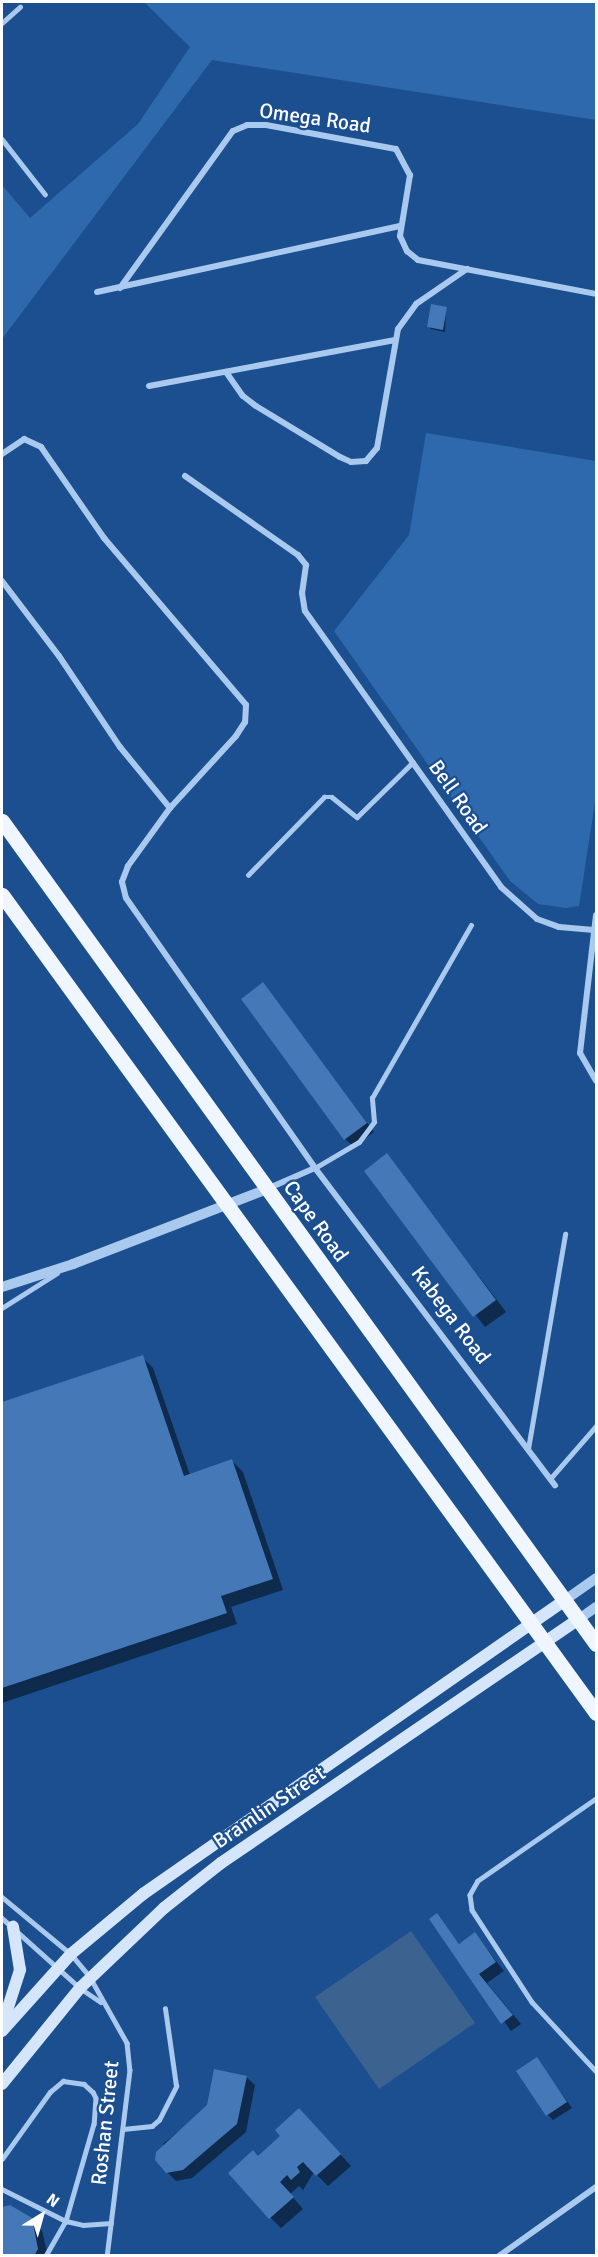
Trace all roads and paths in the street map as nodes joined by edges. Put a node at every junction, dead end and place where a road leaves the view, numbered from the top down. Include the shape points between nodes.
1 (20, 7) dead end
2 (2, 23) edge
3 (2, 139) edge
4 (45, 194) dead end
5 (400, 226) junction
6 (468, 269) junction
7 (120, 288) junction
8 (97, 292) dead end
9 (597, 294) edge
10 (394, 340) junction
11 (226, 372) junction
12 (149, 386) dead end
13 (2, 454) edge
14 (184, 476) dead end
15 (2, 581) edge
16 (413, 762) junction
17 (170, 808) junction
18 (2, 821) edge
19 (248, 875) dead end
20 (2, 895) edge
21 (597, 915) edge
22 (471, 926) dead end
23 (594, 930) junction
24 (597, 1081) edge
25 (315, 1168) junction
26 (267, 1189) junction
27 (228, 1206) junction
28 (565, 1234) dead end
29 (73, 1264) junction
30 (2, 1287) edge
31 (2, 1308) edge
32 (597, 1426) edge
33 (528, 1449) junction
34 (550, 1479) junction
35 (555, 1485) dead end
36 (597, 1578) edge
37 (565, 1600) junction
38 (597, 1607) edge
39 (579, 1619) junction
40 (532, 1622) junction
41 (544, 1640) junction
42 (597, 1644) edge
43 (597, 1713) edge
44 (597, 1799) edge
45 (2, 1897) edge
46 (2, 1918) edge
47 (13, 1927) junction
48 (71, 1954) junction
49 (58, 1968) junction
50 (90, 1977) junction
51 (80, 1989) junction
52 (101, 2002) junction
53 (165, 2009) dead end
54 (2, 2029) edge
55 (597, 2071) edge
56 (2, 2084) edge
57 (123, 2129) junction
58 (2, 2159) edge
59 (597, 2187) edge
60 (2, 2189) edge
61 (66, 2222) junction
62 (111, 2223) junction
63 (46, 2256) edge
64 (107, 2256) edge
65 (499, 2256) edge

1 - 2 lane
3 - 4 lane
5 - 6 street via 400,236 412,256
5 - 7 street
5 - 7 street, Omega Road via 410,175 396,149 266,125 247,125 227,138
6 - 9 street
6 - 10 street via 416,304
7 - 8 street
10 - 11 street
10 - 11 street via 376,448 372,456 360,462 340,457 256,405 243,396
11 - 12 street
13 - 17 street via 24,440 41,447 104,538 246,705 245,722 236,736
14 - 16 street, Bell Road via 298,555 306,565 302,601 305,611
15 - 17 street via 59,656 120,747
16 - 19 lane via 357,817 332,797 324,797
16 - 23 street, Bell Road via 519,907 559,927
17 - 25 street, Kabega Road via 128,866 122,882 126,898
18 - 26 main road, Cape Road
20 - 27 main road
21 - 23 street
22 - 25 lane via 372,1098 374,1122 359,1142
23 - 24 street via 580,1053
25 - 26 street
25 - 33 street, Kabega Road
26 - 27 street
26 - 37 main road, Cape Road
27 - 29 street
27 - 40 main road
28 - 33 lane
29 - 30 street
29 - 31 lane
32 - 34 lane
33 - 34 street, Kabega Road
34 - 35 street, Kabega Road
36 - 37 street, Bramlin Street
37 - 39 main road, Cape Road
37 - 40 main road, Bramlin Street
38 - 39 street, Bramlin Street
39 - 41 main road, Bramlin Street
39 - 42 main road, Cape Road
40 - 41 main road
40 - 48 main road, Bramlin Street via 209,1845
41 - 43 main road
41 - 50 main road, Bramlin Street via 221,1863 156,1915
44 - 55 lane via 478,1881 470,1895 472,1910 532,2002
45 - 48 lane, Roshan Street
46 - 47 lane, Roshan Street
47 - 49 lane, Roshan Street
47 - 54 main road via 20,1970
48 - 49 main road, Bramlin Street
48 - 50 lane, Roshan Street
49 - 51 lane, Roshan Street
49 - 54 main road, Bramlin Street
50 - 51 main road, Bramlin Street
50 - 52 lane, Roshan Street
51 - 52 lane, Roshan Street
51 - 56 main road, Bramlin Street
52 - 57 lane, Roshan Street via 120,2027 130,2056
53 - 57 lane via 176,2086 159,2120 147,2129
57 - 62 lane, Roshan Street
58 - 61 lane via 50,2092 63,2081 72,2079 84,2084 96,2098 94,2124
59 - 65 street
60 - 61 lane
61 - 62 lane
61 - 63 lane
62 - 64 lane, Roshan Street

